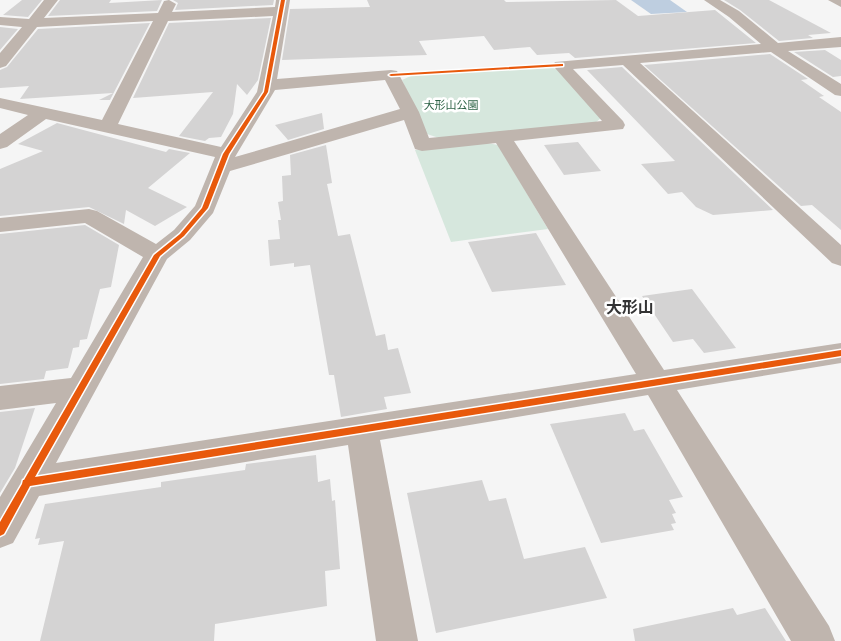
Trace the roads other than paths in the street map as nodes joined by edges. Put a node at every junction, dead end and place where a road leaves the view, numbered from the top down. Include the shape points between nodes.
1 (51, 0) edge
2 (171, 0) edge
3 (711, 0) edge
4 (834, 0) edge
5 (841, 3) edge
6 (282, 5) edge
7 (163, 16) junction
8 (0, 21) edge
9 (32, 23) junction
10 (841, 42) edge
11 (774, 48) junction
12 (627, 60) junction
13 (0, 63) edge
14 (269, 85) junction
15 (841, 91) edge
16 (0, 103) edge
17 (410, 112) junction
18 (44, 113) junction
19 (107, 128) junction
20 (502, 137) junction
21 (0, 143) edge
22 (224, 161) junction
23 (0, 225) edge
24 (157, 255) junction
25 (841, 258) edge
26 (841, 353) edge
27 (656, 382) junction
28 (80, 389) junction
29 (0, 398) edge
30 (362, 430) junction
31 (26, 483) junction
32 (0, 531) edge
33 (397, 641) edge
34 (814, 641) edge

1 - 9 street
2 - 7 street
3 - 11 street via 734,14
4 - 5 street
6 - 7 street
6 - 14 street
7 - 9 street
7 - 19 street
8 - 9 street
9 - 13 street
10 - 11 street
11 - 12 street
11 - 15 street
12 - 20 street via 561,65 616,126
12 - 25 street
14 - 17 street via 391,75
14 - 22 street
16 - 18 street
17 - 20 street via 422,145
17 - 22 street
18 - 19 street
18 - 21 street
19 - 22 street
20 - 27 street
22 - 24 street via 206,208 182,235
23 - 24 street via 89,216
24 - 28 street
26 - 27 street
27 - 30 street
27 - 34 street
28 - 29 street
28 - 31 street
30 - 31 street
30 - 33 street
31 - 32 street

